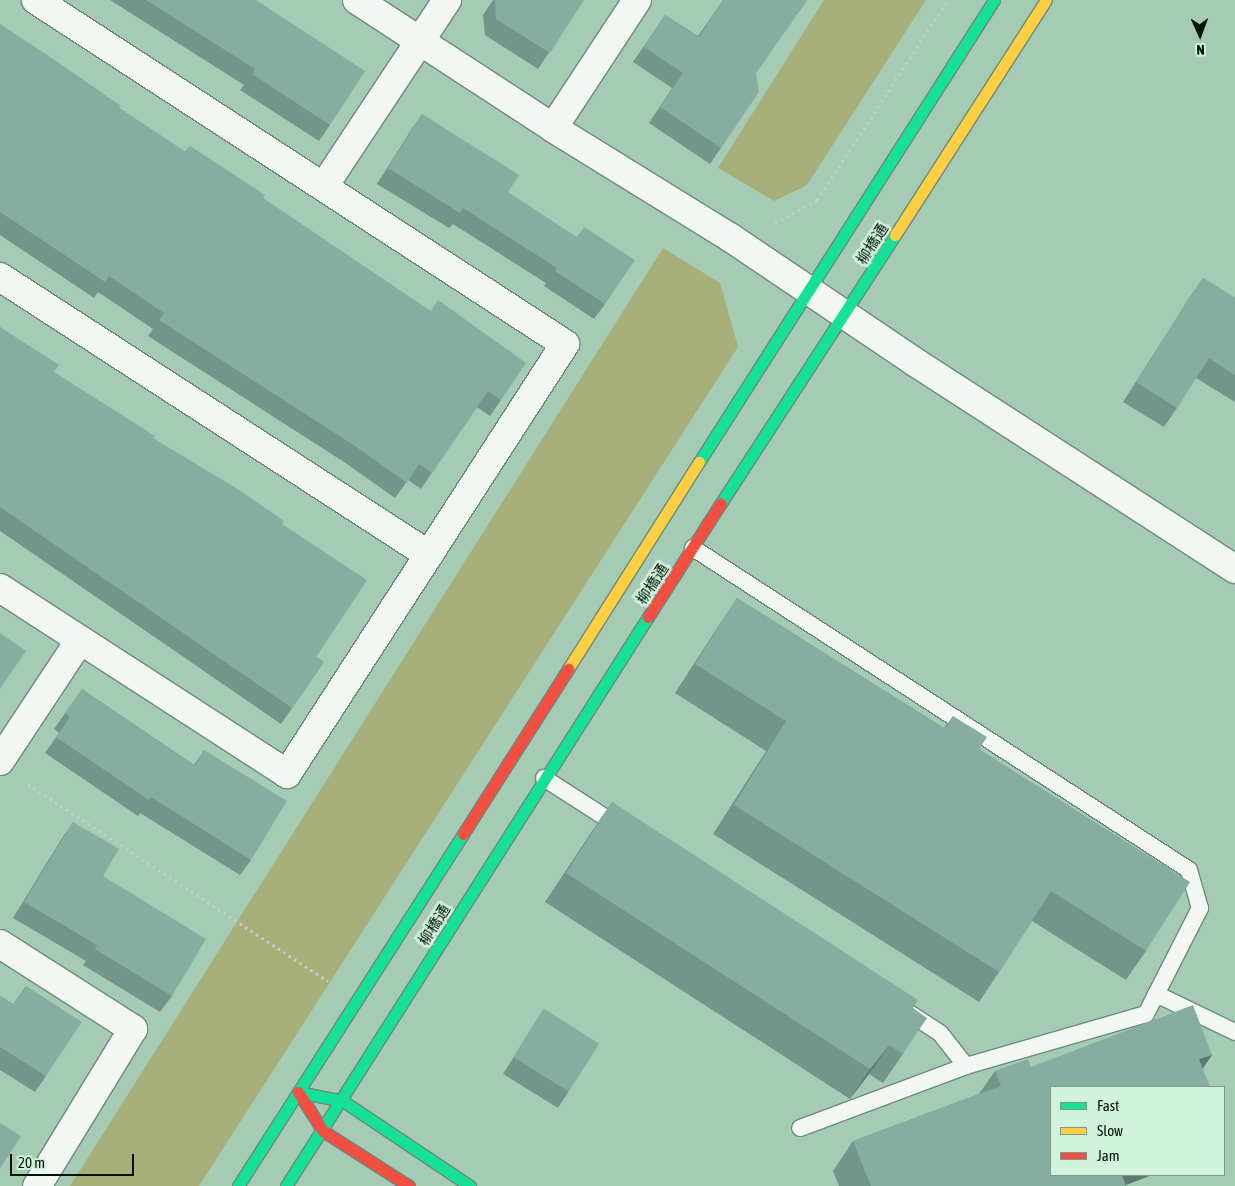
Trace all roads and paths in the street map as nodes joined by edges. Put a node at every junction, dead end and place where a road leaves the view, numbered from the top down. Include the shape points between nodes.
1 (36, 0) edge
2 (357, 0) edge
3 (447, 0) edge
4 (638, 0) edge
5 (948, 0) edge
6 (994, 0) edge
7 (1046, 0) edge
8 (419, 42) junction
9 (553, 128) junction
10 (324, 186) junction
11 (775, 222) dead end
12 (0, 277) edge
13 (810, 291) junction
14 (845, 315) junction
15 (694, 548) junction
16 (429, 555) junction
17 (1235, 569) edge
18 (0, 588) edge
19 (80, 640) junction
20 (0, 761) edge
21 (544, 778) junction
22 (25, 782) dead end
23 (631, 835) edge
24 (0, 944) edge
25 (336, 986) dead end
26 (1156, 994) junction
27 (890, 1000) edge
28 (1235, 1032) edge
29 (966, 1066) junction
30 (298, 1092) junction
31 (343, 1101) junction
32 (800, 1128) dead end
33 (323, 1131) junction
34 (37, 1186) edge
35 (238, 1186) edge
36 (286, 1186) edge
37 (409, 1186) edge
38 (470, 1186) edge

1 - 10 street
2 - 8 street
3 - 8 street
4 - 9 street
5 - 11 path via 817,200
6 - 13 main road, 柳橋通
7 - 14 main road, 柳橋通
8 - 9 street
8 - 10 street
9 - 13 street
10 - 16 street via 565,344
12 - 16 street
13 - 14 street
13 - 30 main road, 柳橋通
14 - 15 main road, 柳橋通
14 - 17 street
15 - 21 main road, 柳橋通
15 - 26 lane via 1189,870 1200,908
16 - 19 street via 287,774
18 - 19 street
19 - 20 street
21 - 23 lane
21 - 31 main road, 柳橋通
22 - 25 path
24 - 34 street via 133,1028
26 - 28 lane
26 - 29 lane via 1146,1014
27 - 29 lane via 940,1033
29 - 32 lane
30 - 31 main road
30 - 33 main road
30 - 35 main road, 柳橋通
31 - 33 main road, 柳橋通
31 - 38 main road
33 - 36 main road, 柳橋通
33 - 37 main road

